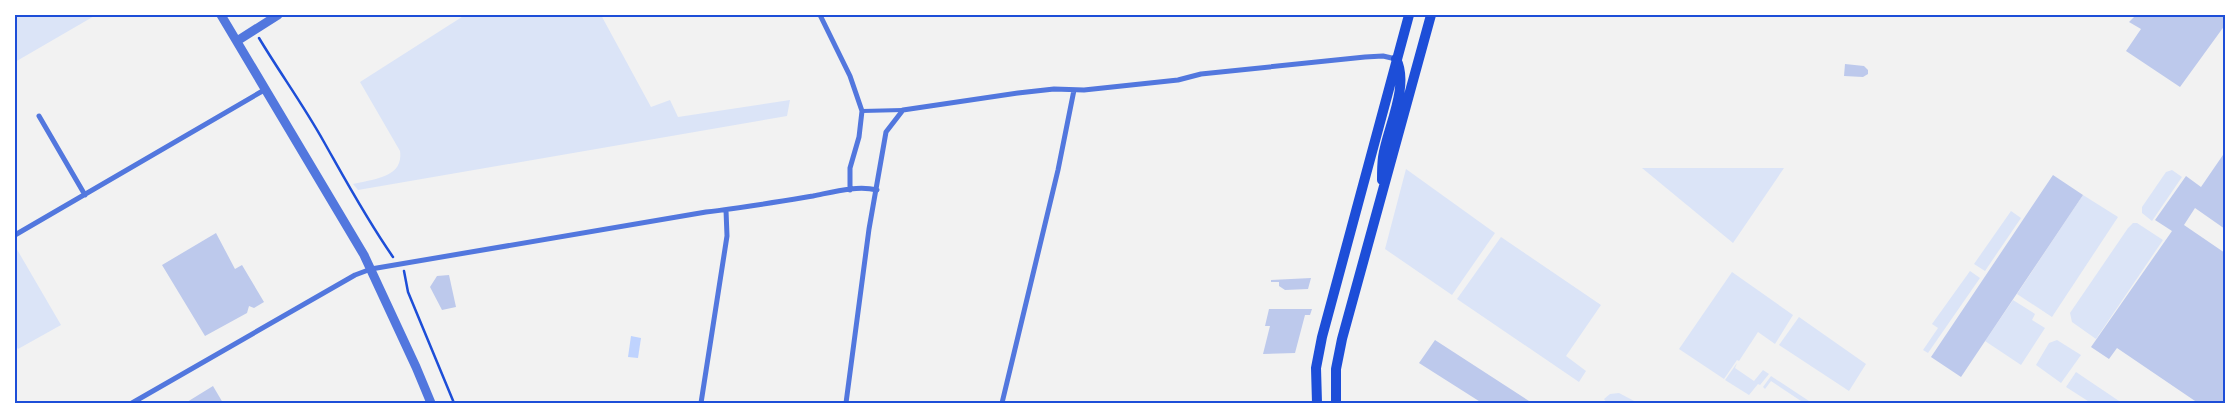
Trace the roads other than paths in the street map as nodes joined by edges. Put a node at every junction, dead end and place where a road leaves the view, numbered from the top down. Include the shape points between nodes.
1 (221, 15) edge
2 (278, 15) edge
3 (820, 15) edge
4 (1409, 15) edge
5 (1432, 15) edge
6 (237, 41) junction
7 (1396, 59) junction
8 (266, 89) junction
9 (1074, 90) junction
10 (903, 110) junction
11 (862, 111) junction
12 (39, 116) dead end
13 (850, 190) junction
14 (878, 190) junction
15 (85, 195) junction
16 (1381, 199) junction
17 (726, 210) junction
18 (15, 235) edge
19 (371, 269) junction
20 (132, 403) edge
21 (431, 403) edge
22 (701, 403) edge
23 (846, 403) edge
24 (1002, 403) edge
25 (1317, 403) edge
26 (1336, 403) edge

1 - 6 street
2 - 6 street
3 - 11 street via 850,76
4 - 7 main road
5 - 16 main road
6 - 8 street
7 - 9 street via 1365,57
7 - 16 main road via 1401,75 1383,157
7 - 25 main road via 1322,337 1316,368
8 - 15 street
8 - 19 street
9 - 10 street via 1018,93
9 - 24 street
10 - 11 lane
10 - 14 street via 886,132
11 - 13 street via 850,168
12 - 15 street
13 - 14 street
13 - 17 street
14 - 23 street via 869,229
15 - 18 street
16 - 26 main road via 1342,339 1336,369
17 - 19 street
17 - 22 street via 727,236
19 - 20 street via 355,275
19 - 21 street

